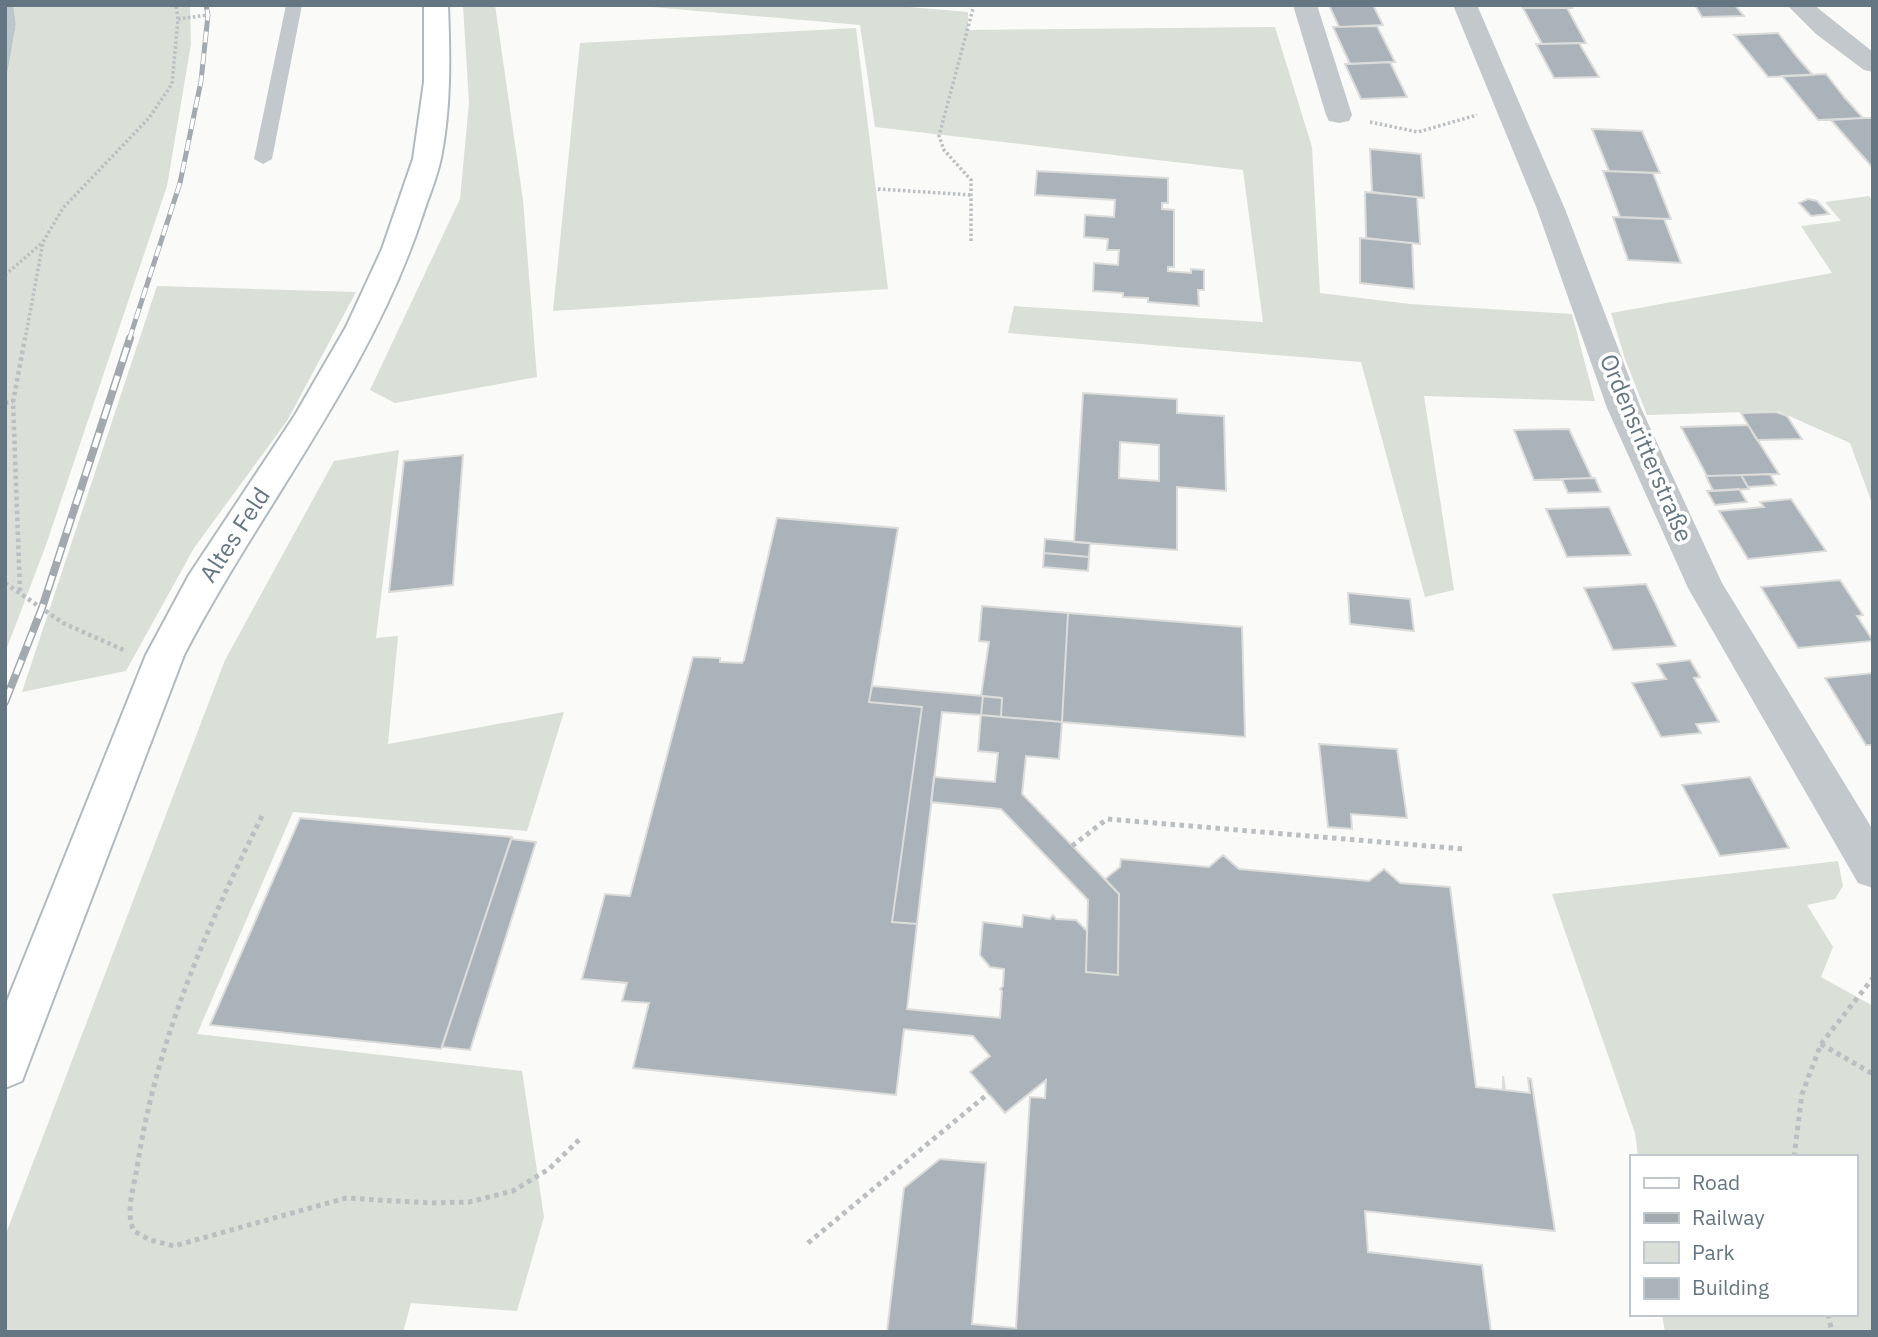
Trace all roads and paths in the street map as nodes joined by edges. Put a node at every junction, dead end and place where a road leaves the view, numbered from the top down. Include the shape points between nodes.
1 (176, 5) edge
2 (294, 5) edge
3 (436, 5) edge
4 (974, 5) edge
5 (1305, 5) edge
6 (1465, 5) edge
7 (1799, 5) edge
8 (208, 15) dead end
9 (178, 19) junction
10 (1873, 64) edge
11 (1509, 106) junction
12 (1339, 115) joint
13 (263, 159) dead end
14 (878, 189) dead end
15 (972, 195) junction
16 (971, 241) dead end
17 (43, 243) junction
18 (5, 275) edge
19 (13, 402) junction
20 (5, 403) edge
21 (5, 583) edge
22 (20, 591) junction
23 (165, 655) junction
24 (262, 816) dead end
25 (1072, 846) dead end
26 (1464, 849) dead end
27 (1873, 869) edge
28 (1873, 978) edge
29 (1821, 1044) junction
30 (5, 1065) edge
31 (1873, 1074) edge
32 (989, 1093) dead end
33 (580, 1138) dead end
34 (1794, 1155) edge
35 (808, 1243) dead end

1 - 9 path
2 - 13 lane
3 - 23 main road, Altes Feld via 437,82 427,159 397,249 362,327 307,424 202,585
4 - 15 path via 939,136 946,154 971,178
5 - 12 street
6 - 11 street, Ordensritterstraße
7 - 10 street
8 - 9 path
9 - 17 path via 174,73 164,98 63,208
11 - 12 path via 1418,132
11 - 27 street, Ordensritterstraße via 1624,408 1706,588
14 - 15 path
15 - 16 path via 967,230
17 - 18 path
17 - 19 path
19 - 20 path
19 - 22 path
21 - 22 path
22 - 23 path via 63,623 94,638 125,650
23 - 30 main road, Altes Feld
24 - 33 path via 213,914 174,1009 137,1161 131,1210 136,1232 174,1246 346,1198 469,1202 531,1182
25 - 26 path via 1107,819
28 - 29 path
29 - 31 path
29 - 34 path via 1802,1094
32 - 35 path

